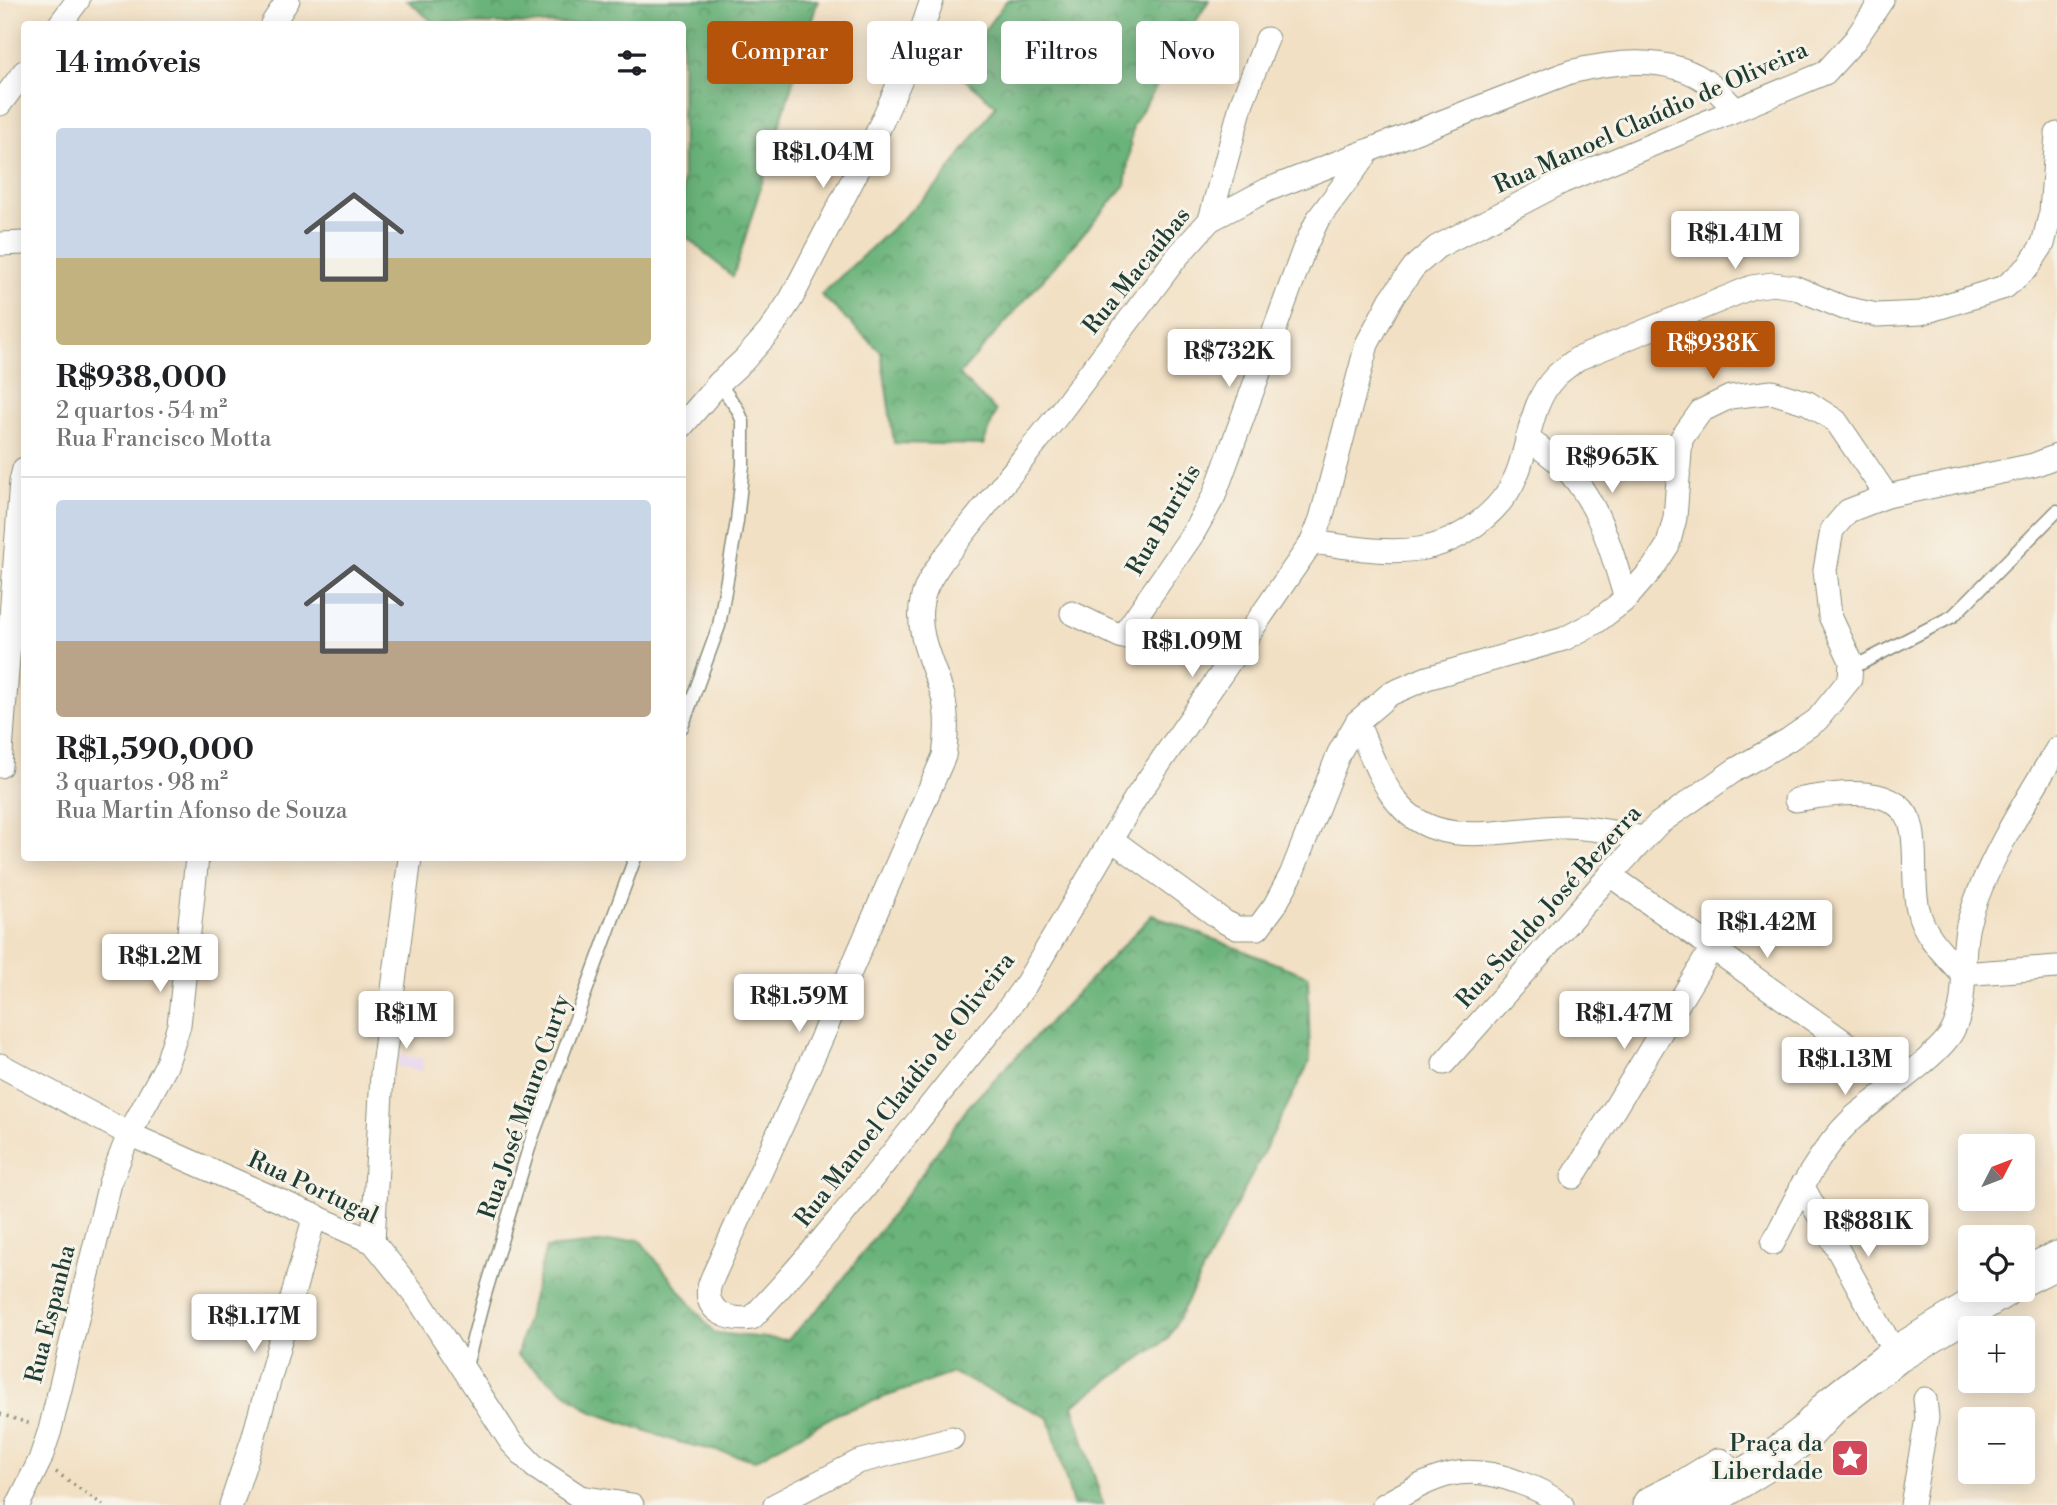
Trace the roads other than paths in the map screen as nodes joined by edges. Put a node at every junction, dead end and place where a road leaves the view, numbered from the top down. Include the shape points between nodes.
1 (78, 0) edge
2 (288, 0) edge
3 (932, 0) edge
4 (1882, 0) edge
5 (62, 21) edge
6 (274, 21) edge
7 (1266, 39) dead end
8 (21, 76) edge
9 (0, 104) edge
10 (1735, 109) junction
11 (2057, 134) edge
12 (1371, 148) junction
13 (1210, 220) junction
14 (21, 243) edge
15 (0, 244) edge
16 (719, 383) junction
17 (686, 421) edge
18 (1527, 438) junction
19 (2057, 456) edge
20 (1887, 495) junction
21 (2057, 511) edge
22 (21, 525) edge
23 (1312, 542) junction
24 (1626, 598) junction
25 (1072, 612) dead end
26 (1850, 669) junction
27 (686, 716) edge
28 (1357, 722) junction
29 (2057, 749) edge
30 (0, 766) edge
31 (1796, 800) dead end
32 (1644, 838) junction
33 (1111, 839) junction
34 (197, 861) edge
35 (410, 861) edge
36 (634, 861) edge
37 (1610, 875) junction
38 (1712, 948) junction
39 (2057, 967) edge
40 (1962, 974) junction
41 (1444, 1063) dead end
42 (0, 1065) edge
43 (1899, 1081) junction
44 (129, 1134) junction
45 (1573, 1177) dead end
46 (1802, 1185) junction
47 (315, 1215) junction
48 (373, 1242) junction
49 (1773, 1243) dead end
50 (2057, 1260) edge
51 (2035, 1271) edge
52 (1982, 1302) edge
53 (722, 1314) joint
54 (1896, 1355) junction
55 (464, 1373) junction
56 (1925, 1399) dead end
57 (1833, 1404) junction
58 (952, 1438) dead end
59 (18, 1505) edge
60 (231, 1505) edge
61 (632, 1505) edge
62 (775, 1505) edge
63 (1384, 1505) edge
64 (1562, 1505) edge
65 (1651, 1505) edge
66 (1698, 1505) edge
67 (1912, 1505) edge

1 - 5 street
2 - 6 street
3 - 16 street via 876,135 791,299 769,331
4 - 10 street, Rua Manoel Claúdio de Oliveira via 1825,73
7 - 13 street via 1242,102
8 - 9 street
10 - 12 street, Rua Macaúbas via 1710,84 1685,70 1603,64 1570,72
10 - 23 street, Rua Manoel Claúdio de Oliveira via 1562,181 1437,247 1414,267 1367,344
11 - 18 street via 2051,212 2043,244 2028,267 2005,286 1921,313 1877,315 1844,308 1794,287 1752,287 1577,359 1555,377 1537,403
12 - 13 street, Rua Macaúbas via 1267,190
12 - 25 street, Rua Buritis via 1318,219 1304,249 1218,486 1192,535 1122,637
13 - 53 street, Rua Macaúbas via 930,580 920,624 943,699 944,756 715,1272 709,1298
14 - 15 street
16 - 17 street
16 - 27 lane via 743,422 743,465 719,626
18 - 23 street via 1517,476 1495,510 1466,533 1420,549 1369,550
18 - 24 street via 1568,471 1591,501
19 - 20 street via 2034,465
20 - 24 street via 1836,421 1808,403 1772,392 1730,397 1701,411 1681,439 1675,519 1668,545
20 - 26 street via 1848,511 1832,530 1825,570 1830,616
21 - 26 lane via 1953,616
22 - 30 street
23 - 33 street, Rua Manoel Claúdio de Oliveira
24 - 28 street via 1564,639 1427,678 1390,694
26 - 32 street, Rua Sueldo José Bezerra via 1850,679 1817,720 1682,805
28 - 32 street via 1379,774 1398,804 1420,823 1464,834 1564,827
28 - 33 street via 1339,753 1290,875 1258,928 1237,928 1224,922
29 - 40 street via 1987,877 1969,921
31 - 40 street via 1861,794 1885,796 1903,807 1912,828 1918,909 1925,928
32 - 37 street, Rua Sueldo José Bezerra
33 - 53 street, Rua Manoel Claúdio de Oliveira via 1026,984 850,1204 752,1318 738,1320
34 - 44 street, Rua Espanha via 179,1025 166,1066
35 - 48 street via 382,1074
36 - 55 lane, Rua José Mauro Curty via 533,1138
37 - 38 street
37 - 41 street, Rua Sueldo José Bezerra
38 - 43 street
38 - 45 street
39 - 40 street
40 - 43 street via 1960,1010 1953,1032
42 - 44 street, Rua Portugal
43 - 46 street via 1852,1120
44 - 47 street, Rua Portugal
44 - 59 street, Rua Espanha via 110,1184 50,1430
46 - 49 street
46 - 54 street
47 - 48 street, Rua Portugal
47 - 60 street
48 - 55 street, Rua Portugal via 417,1297
50 - 51 main road
52 - 54 main road
54 - 57 main road
55 - 61 street, Rua Portugal via 511,1442 535,1467 580,1497
56 - 67 street via 1927,1418
57 - 65 main road via 1797,1419
57 - 66 main road via 1771,1461
58 - 62 street via 858,1462
63 - 64 street via 1434,1480 1473,1471 1525,1484

